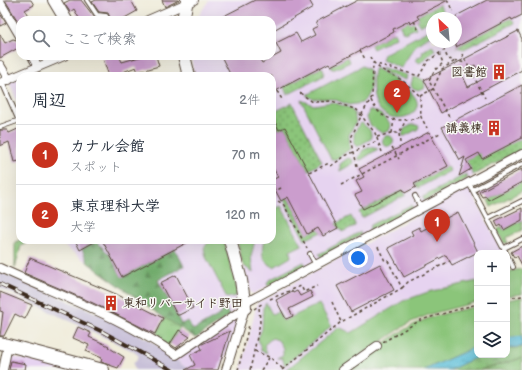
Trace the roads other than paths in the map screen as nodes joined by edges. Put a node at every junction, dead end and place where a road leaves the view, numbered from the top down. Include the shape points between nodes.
1 (54, 0) edge
2 (88, 0) edge
3 (189, 1) edge
4 (0, 2) edge
5 (64, 16) edge
6 (106, 16) edge
7 (157, 16) edge
8 (185, 16) edge
9 (16, 29) edge
10 (33, 60) edge
11 (56, 60) edge
12 (185, 60) edge
13 (0, 65) edge
14 (34, 71) edge
15 (188, 72) edge
16 (16, 78) edge
17 (4, 82) edge
18 (16, 111) edge
19 (16, 122) edge
20 (0, 127) edge
21 (522, 154) edge
22 (522, 164) edge
23 (471, 186) junction
24 (415, 196) dead end
25 (522, 201) edge
26 (421, 208) junction
27 (488, 218) junction
28 (522, 239) edge
29 (231, 244) edge
30 (504, 250) edge
31 (508, 250) edge
32 (310, 254) road end
33 (510, 261) edge
34 (316, 265) junction
35 (513, 267) dead end
36 (0, 268) edge
37 (250, 306) junction
38 (4, 344) edge
39 (377, 346) road end
40 (3, 370) edge
41 (102, 370) edge
42 (226, 370) edge
43 (343, 370) edge

1 - 5 street
2 - 6 lane via 97,15
3 - 7 street
3 - 8 street
4 - 9 street
10 - 14 street
11 - 14 street
12 - 15 street
13 - 17 street
16 - 17 street
17 - 18 lane
19 - 20 lane
21 - 23 street
22 - 23 lane
23 - 26 street
23 - 27 lane
24 - 26 lane
25 - 27 lane
26 - 34 street
27 - 30 lane
28 - 31 lane
29 - 37 street
32 - 34 lane
33 - 35 lane
34 - 37 street
36 - 37 street via 144,333 176,355
37 - 42 street
38 - 40 street
38 - 41 street
39 - 43 street

